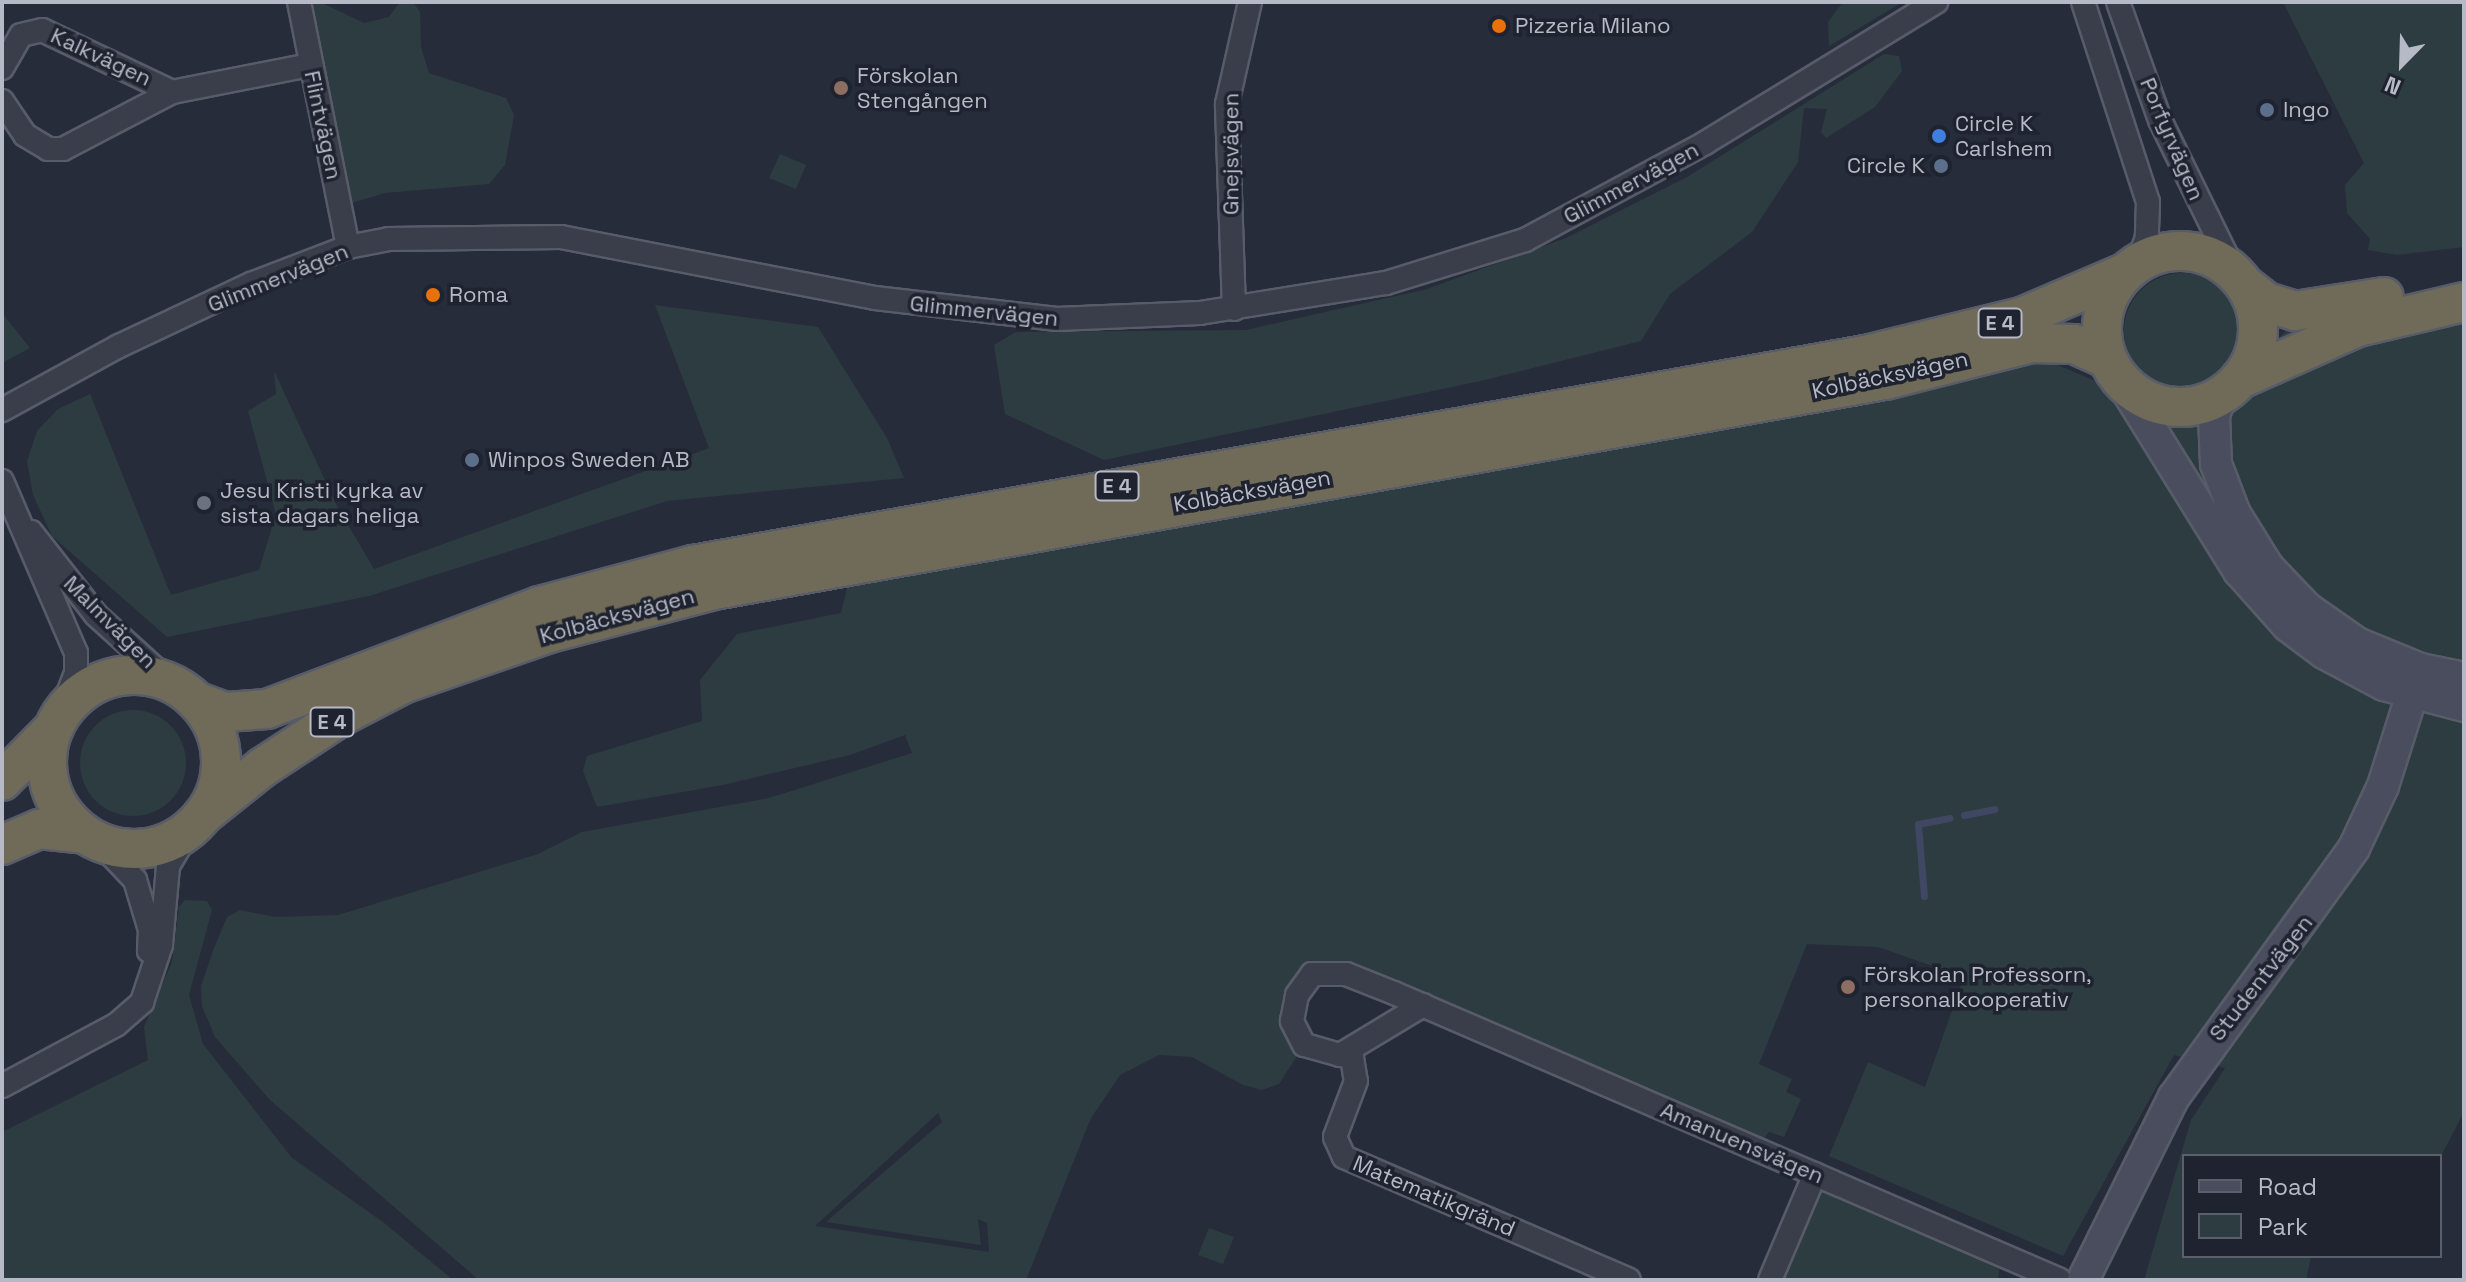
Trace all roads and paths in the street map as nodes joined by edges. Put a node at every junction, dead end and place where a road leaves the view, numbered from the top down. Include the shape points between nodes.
1 (299, 2) edge
2 (1250, 2) edge
3 (1936, 2) edge
4 (2083, 2) edge
5 (2118, 2) edge
6 (310, 65) junction
7 (2, 68) edge
8 (172, 92) junction
9 (2, 101) edge
10 (348, 247) junction
11 (2131, 268) junction
12 (2241, 280) junction
13 (2458, 290) edge
14 (1234, 309) junction
15 (2114, 370) junction
16 (2230, 387) junction
17 (2, 410) edge
18 (2, 481) edge
19 (22, 522) junction
20 (2464, 678) edge
21 (2416, 682) junction
22 (185, 692) junction
23 (2464, 706) edge
24 (57, 721) junction
25 (2, 781) edge
26 (197, 822) junction
27 (91, 837) junction
28 (2, 845) edge
29 (148, 984) junction
30 (1423, 1005) junction
31 (1351, 1051) junction
32 (2, 1086) edge
33 (1815, 1174) junction
34 (1629, 1280) edge
35 (1770, 1280) edge
36 (2060, 1280) edge
37 (2083, 1280) edge

1 - 6 street, Flintvägen
2 - 14 street, Gnejsvägen via 1227,104
3 - 14 street, Glimmervägen via 1705,143 1525,240 1386,283
4 - 11 street, Porfyrvägen via 2148,202 2147,238
5 - 12 street, Porfyrvägen via 2160,120
6 - 8 street, Kalkvägen
6 - 10 street, Flintvägen
7 - 8 street, Kalkvägen via 21,35 42,30
8 - 9 street, Kalkvägen via 63,149 48,149 25,135
10 - 14 street, Glimmervägen via 439,236 561,237 968,313 1095,320
10 - 17 street, Glimmervägen via 251,284 119,346
11 - 12 highway, E 4 via 2176,250 2203,253
11 - 15 highway via 2105,303 2101,332
11 - 22 highway, Kolbäcksvägen / E 4 via 2022,317 1870,354 693,565 526,611 267,709 226,712
12 - 13 highway, E 4 via 2279,307 2305,311
12 - 16 highway via 2257,315 2256,348
13 - 16 highway, E 4 via 2358,327
15 - 16 highway, E 4 via 2161,405 2192,406
15 - 21 main road via 2239,571 2272,611 2341,663
15 - 26 highway, Kolbäcksvägen / E 4 via 2074,344 2031,343 1885,380 714,590 549,633 405,683 328,724
16 - 21 main road via 2214,415 2216,464 2230,505 2261,557 2326,623
18 - 19 street, Malmvägen
19 - 22 street, Malmvägen via 96,615
19 - 24 street, Malmvägen via 76,653 76,673
20 - 21 main road
21 - 23 main road
21 - 37 main road, Studentvägen via 2383,786 2354,848 2174,1097
22 - 24 highway, E 4 via 136,675 101,681
22 - 26 highway via 221,749 219,784
24 - 25 highway, E 4
24 - 27 highway via 47,767 51,786 64,813
26 - 27 highway, E 4 via 146,848
26 - 29 street via 168,866 161,945
27 - 28 highway, E 4 via 39,829
27 - 29 street via 122,862 144,902 150,930
29 - 32 street via 142,1002 116,1025
30 - 31 street
30 - 31 street, Amanuensvägen via 1346,974 1312,974 1292,1009 1295,1034 1304,1045 1326,1055
30 - 33 street, Amanuensvägen
31 - 34 street, Matematikgränd via 1356,1081 1335,1137 1344,1157
33 - 35 street
33 - 36 street, Amanuensvägen

